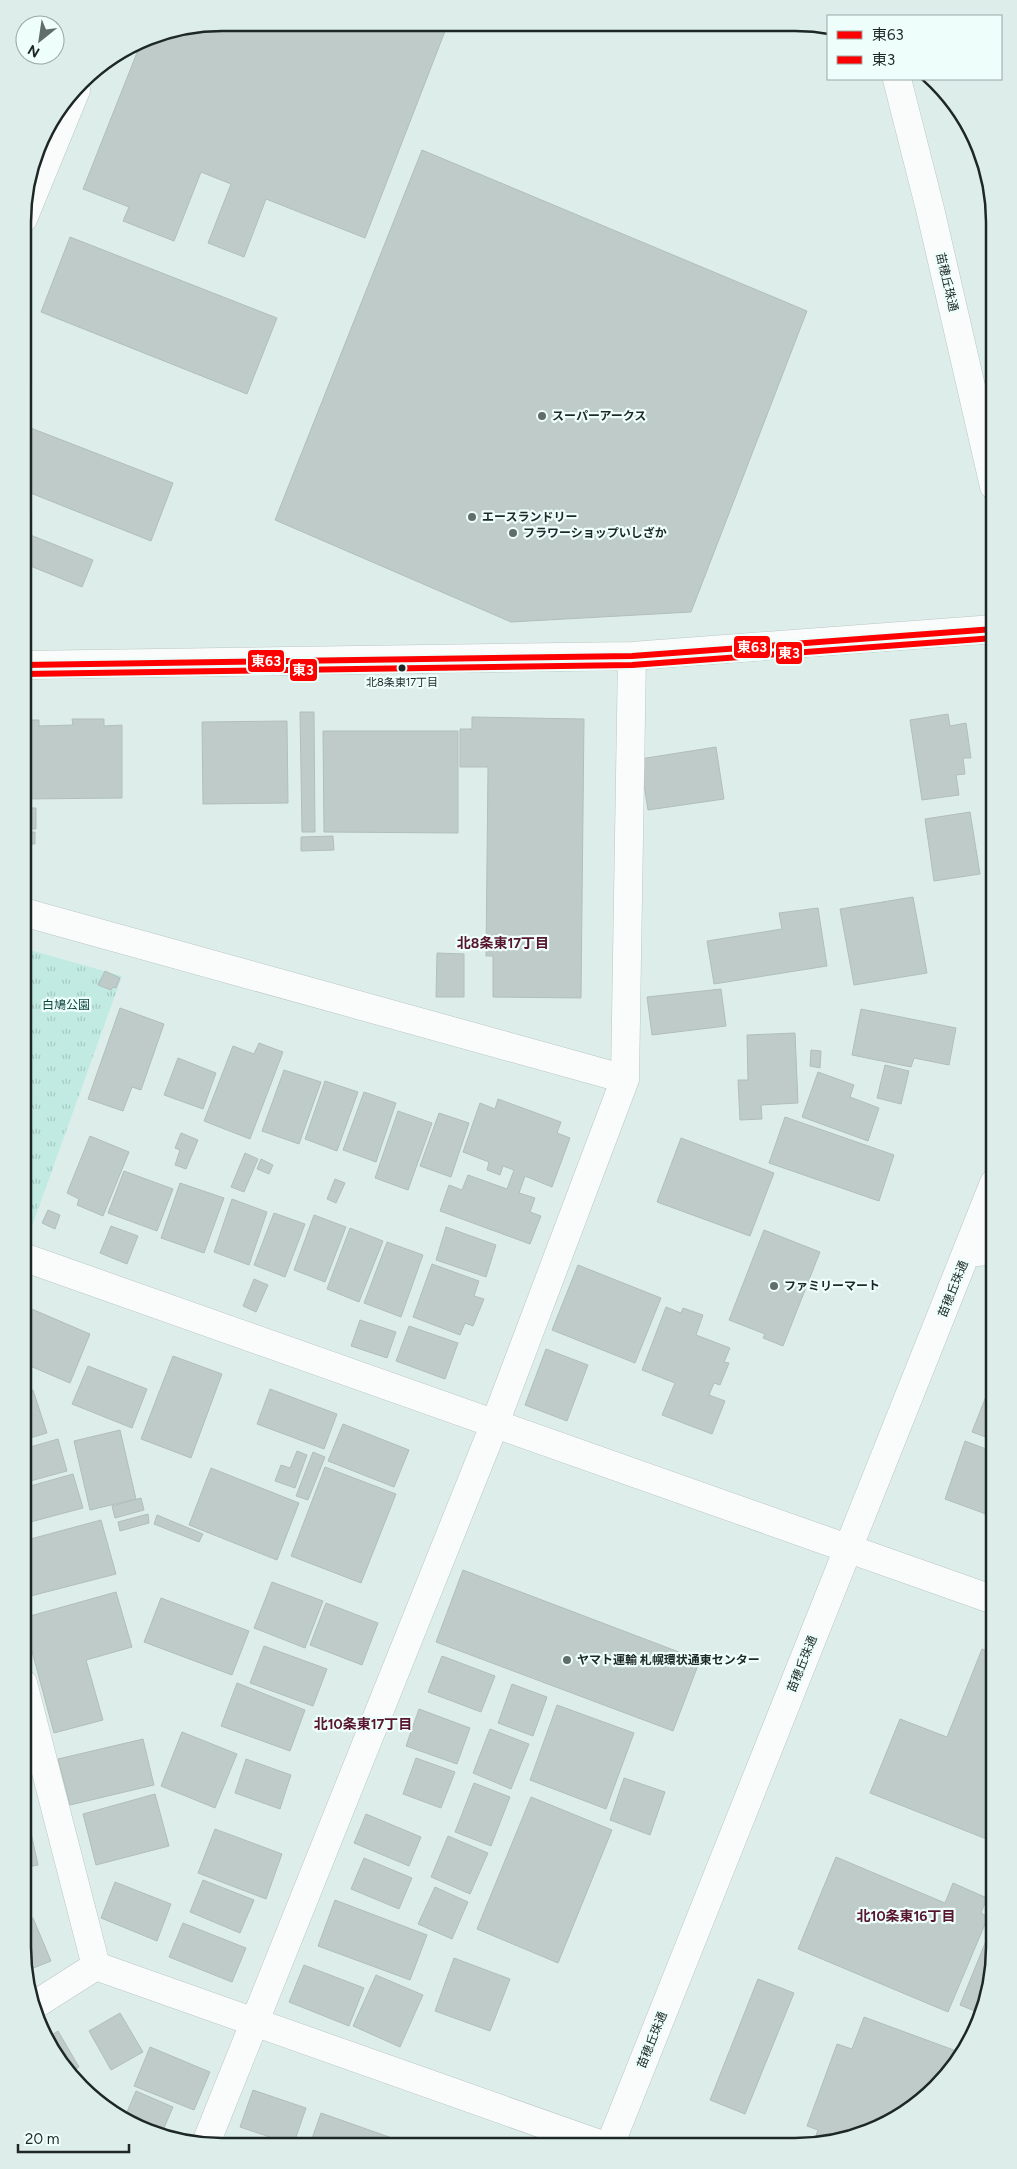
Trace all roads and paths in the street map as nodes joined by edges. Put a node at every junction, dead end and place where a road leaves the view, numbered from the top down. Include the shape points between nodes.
1 (896, 80) edge
2 (68, 110) edge
3 (34, 193) edge
4 (986, 451) edge
5 (986, 629) edge
6 (632, 656) junction
7 (31, 665) edge
8 (31, 914) edge
9 (625, 1079) junction
10 (986, 1205) edge
11 (986, 1251) edge
12 (968, 1253) junction
13 (31, 1260) edge
14 (494, 1423) junction
15 (848, 1548) junction
16 (986, 1597) edge
17 (31, 1714) edge
18 (96, 1966) junction
19 (39, 2002) edge
20 (255, 2022) junction
21 (208, 2137) edge
22 (582, 2138) edge
23 (613, 2138) edge

1 - 4 street, 苗穂丘珠通
2 - 3 street
5 - 6 street
6 - 7 street
6 - 9 street
8 - 9 street
9 - 14 street
10 - 12 street, 苗穂丘珠通
11 - 12 street
12 - 15 street, 苗穂丘珠通
13 - 14 street
14 - 15 street
14 - 20 street
15 - 16 street
15 - 23 street, 苗穂丘珠通
17 - 18 street
18 - 19 street
18 - 20 street
20 - 21 street
20 - 22 street

